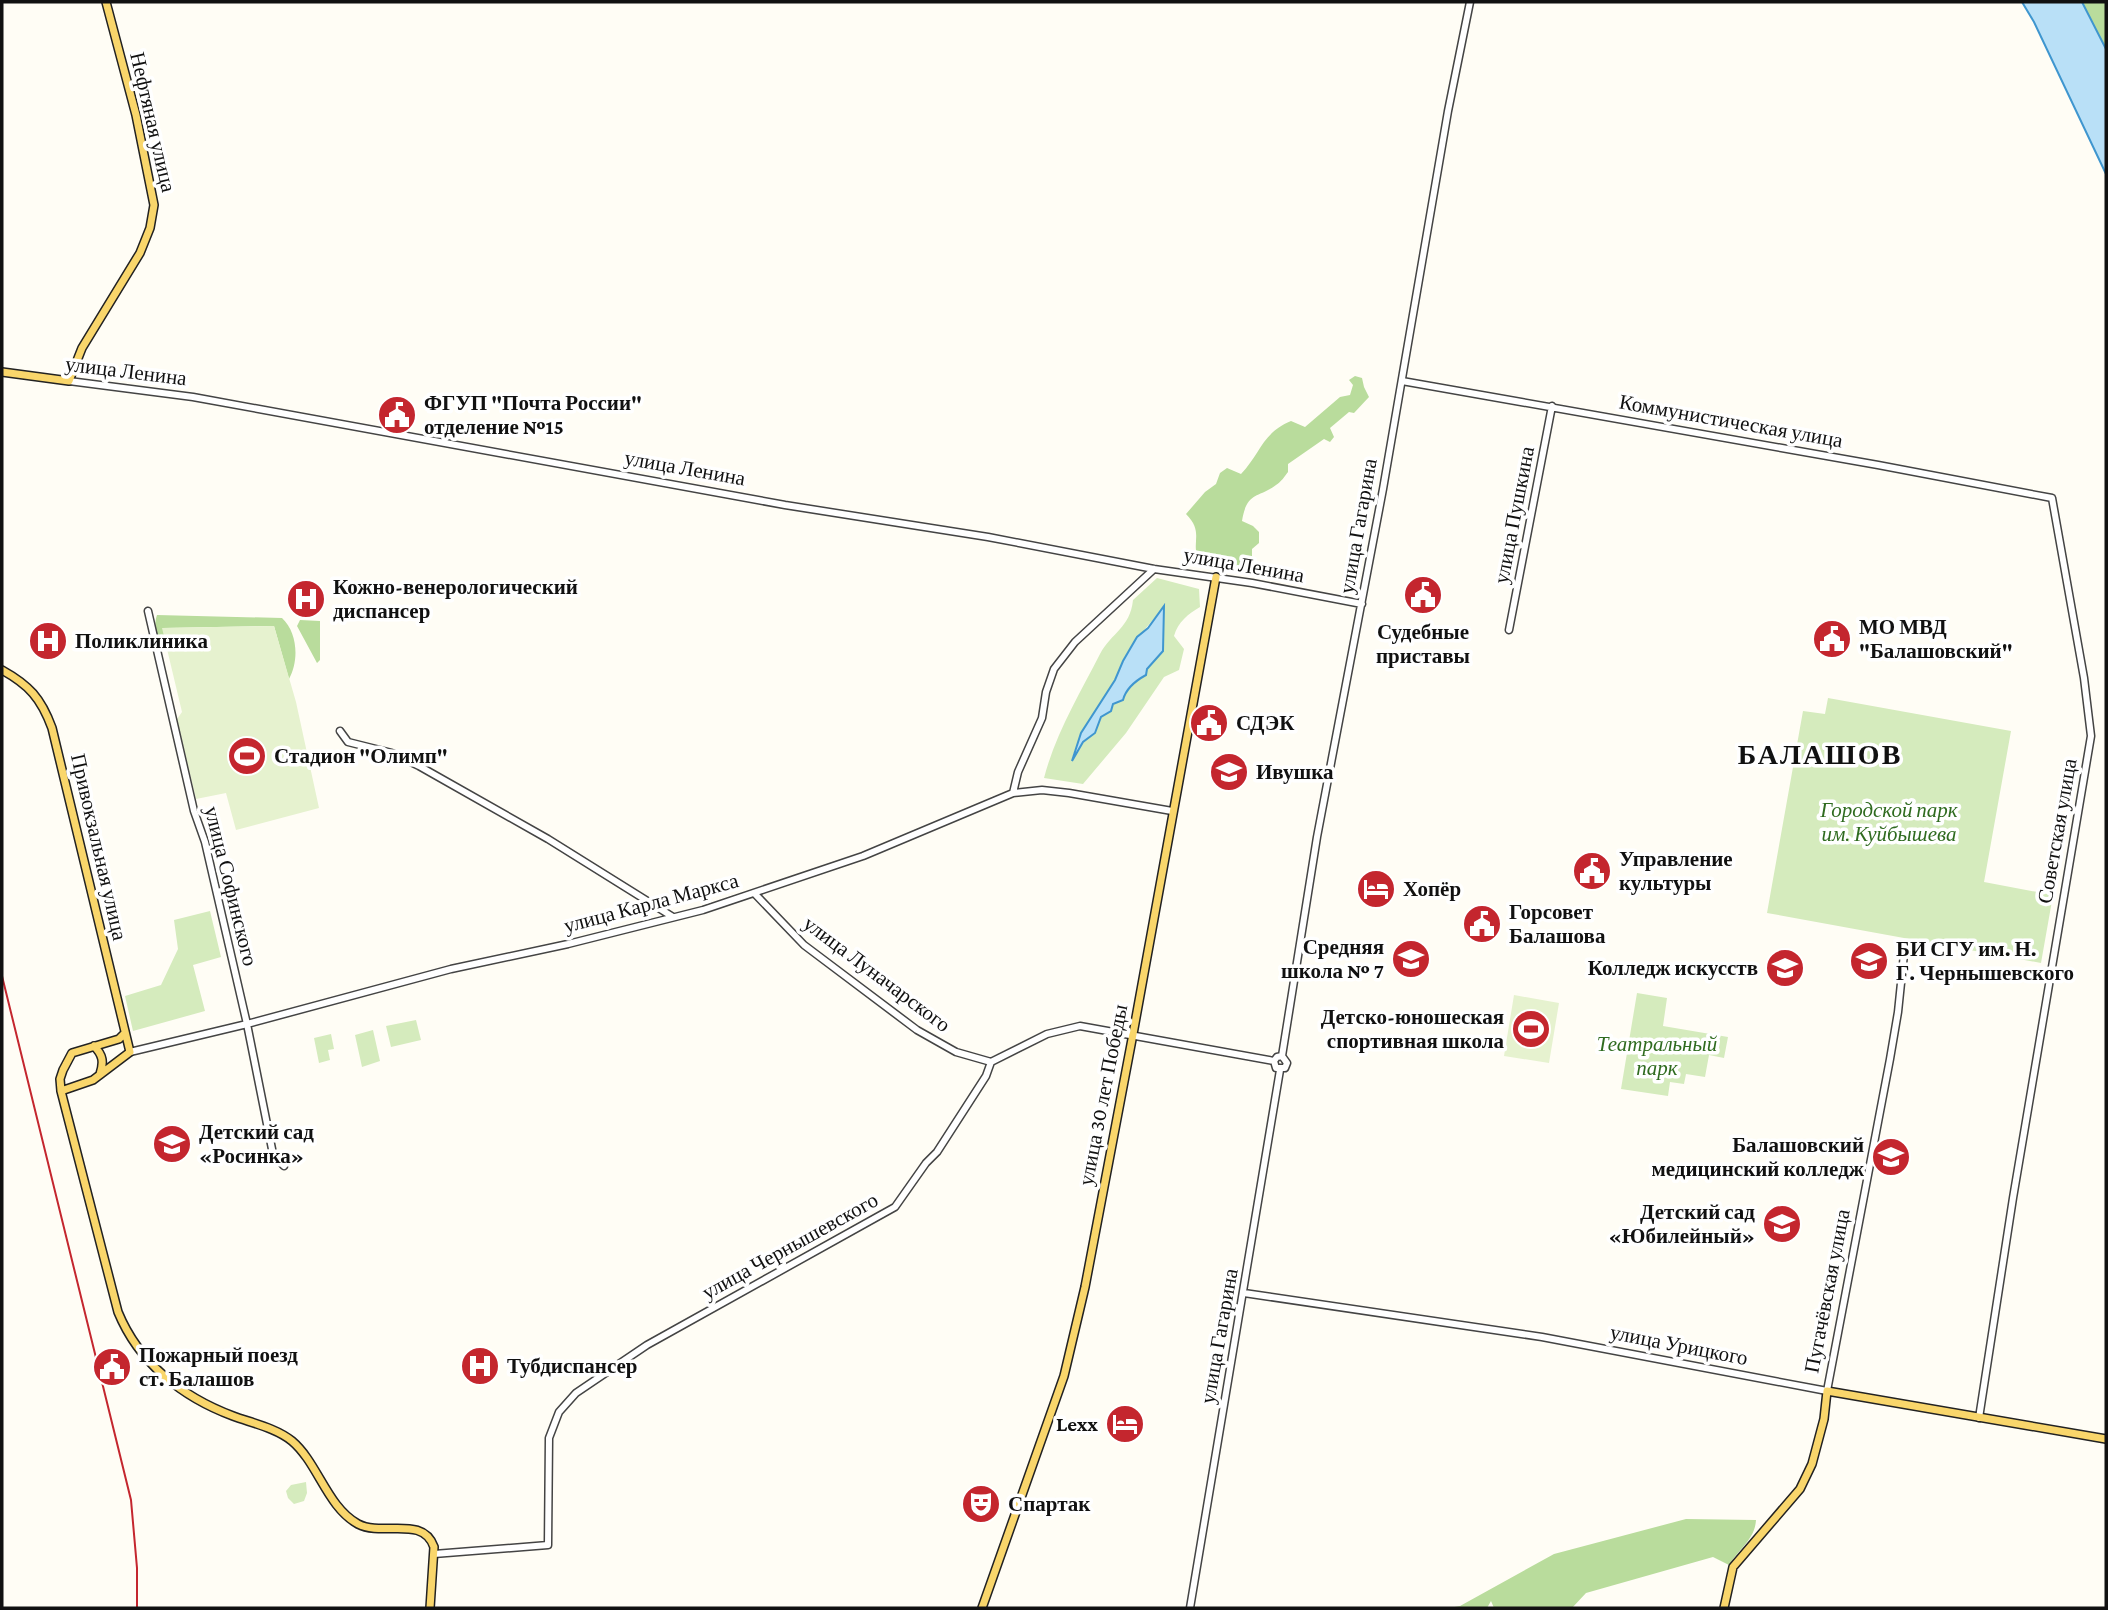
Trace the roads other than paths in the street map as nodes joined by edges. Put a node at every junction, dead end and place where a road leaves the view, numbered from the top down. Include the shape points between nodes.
1 (106, 2) edge
2 (1470, 2) edge
3 (2, 372) edge
4 (69, 381) junction
5 (1402, 381) junction
6 (1552, 406) junction
7 (2052, 498) joint
8 (1154, 569) junction
9 (1216, 577) junction
10 (1362, 604) junction
11 (148, 611) dead end
12 (1509, 630) dead end
13 (2, 670) edge
14 (340, 731) dead end
15 (1013, 793) junction
16 (1172, 811) junction
17 (755, 894) junction
18 (673, 917) junction
19 (1904, 954) dead end
20 (247, 1024) junction
21 (125, 1033) junction
22 (1133, 1034) junction
23 (94, 1046) junction
24 (130, 1052) junction
25 (1282, 1056) junction
26 (1274, 1061) junction
27 (991, 1062) junction
28 (1280, 1070) junction
29 (100, 1074) junction
30 (61, 1091) junction
31 (284, 1166) dead end
32 (1244, 1293) junction
33 (1826, 1391) junction
34 (1979, 1418) junction
35 (2106, 1439) edge
36 (434, 1554) junction
37 (430, 1608) edge
38 (982, 1608) edge
39 (1190, 1608) edge
40 (1724, 1608) edge

1 - 4 main road, Нефтяная улица via 154,205 146,240 82,348
2 - 5 street, улица Гагарина
3 - 4 main road, улица Ленина
4 - 8 street, улица Ленина via 193,397
5 - 6 street, Коммунистическая улица
5 - 10 street, улица Гагарина
6 - 7 street, Коммунистическая улица
6 - 12 street, улица Пушкина
7 - 34 street, Советская улица via 2091,736
8 - 9 street, улица Ленина
8 - 15 street via 1075,642 1054,669 1042,718
9 - 10 street, улица Ленина
9 - 16 main road, улица 30 лет Победы
10 - 25 street, улица Гагарина via 1317,837
11 - 20 street, улица Софинского
13 - 21 main road, Привокзальная улица via 33,692 52,728
14 - 18 street via 348,742 392,753 419,766
15 - 16 street, улица Карла Маркса via 1069,793
15 - 17 street, улица Карла Маркса via 863,856
16 - 22 main road, улица 30 лет Победы
17 - 18 street, улица Карла Маркса
17 - 27 street, улица Луначарского via 804,945 917,1030 956,1052
18 - 20 street, улица Карла Маркса via 451,969
19 - 33 street, Пугачёвская улица via 1892,1047
20 - 24 street, улица Карла Маркса
20 - 31 street, улица Софинского via 274,1154
21 - 23 main road
21 - 24 main road, Привокзальная улица
22 - 26 street
22 - 27 street via 1080,1026 1047,1034
22 - 38 main road, улица 30 лет Победы via 1064,1376
23 - 29 main road via 101,1053
23 - 30 main road via 67,1059
24 - 29 main road
25 - 26 street
25 - 28 street, улица Гагарина via 1287,1063
26 - 28 street
27 - 36 street, улица Чернышевского via 937,1152 895,1207 647,1345 576,1393 559,1412 549,1438 548,1545
28 - 32 street, улица Гагарина
29 - 30 main road
30 - 36 main road via 118,1312 136,1348 193,1399 294,1443 354,1521 375,1529 424,1532 431,1538
32 - 33 street, улица Урицкого via 1542,1337
32 - 39 street, улица Гагарина
33 - 34 main road, улица Урицкого
33 - 40 main road, Пугачёвская улица via 1824,1419 1808,1473 1800,1489 1734,1567
34 - 35 main road, улица Урицкого
36 - 37 main road

